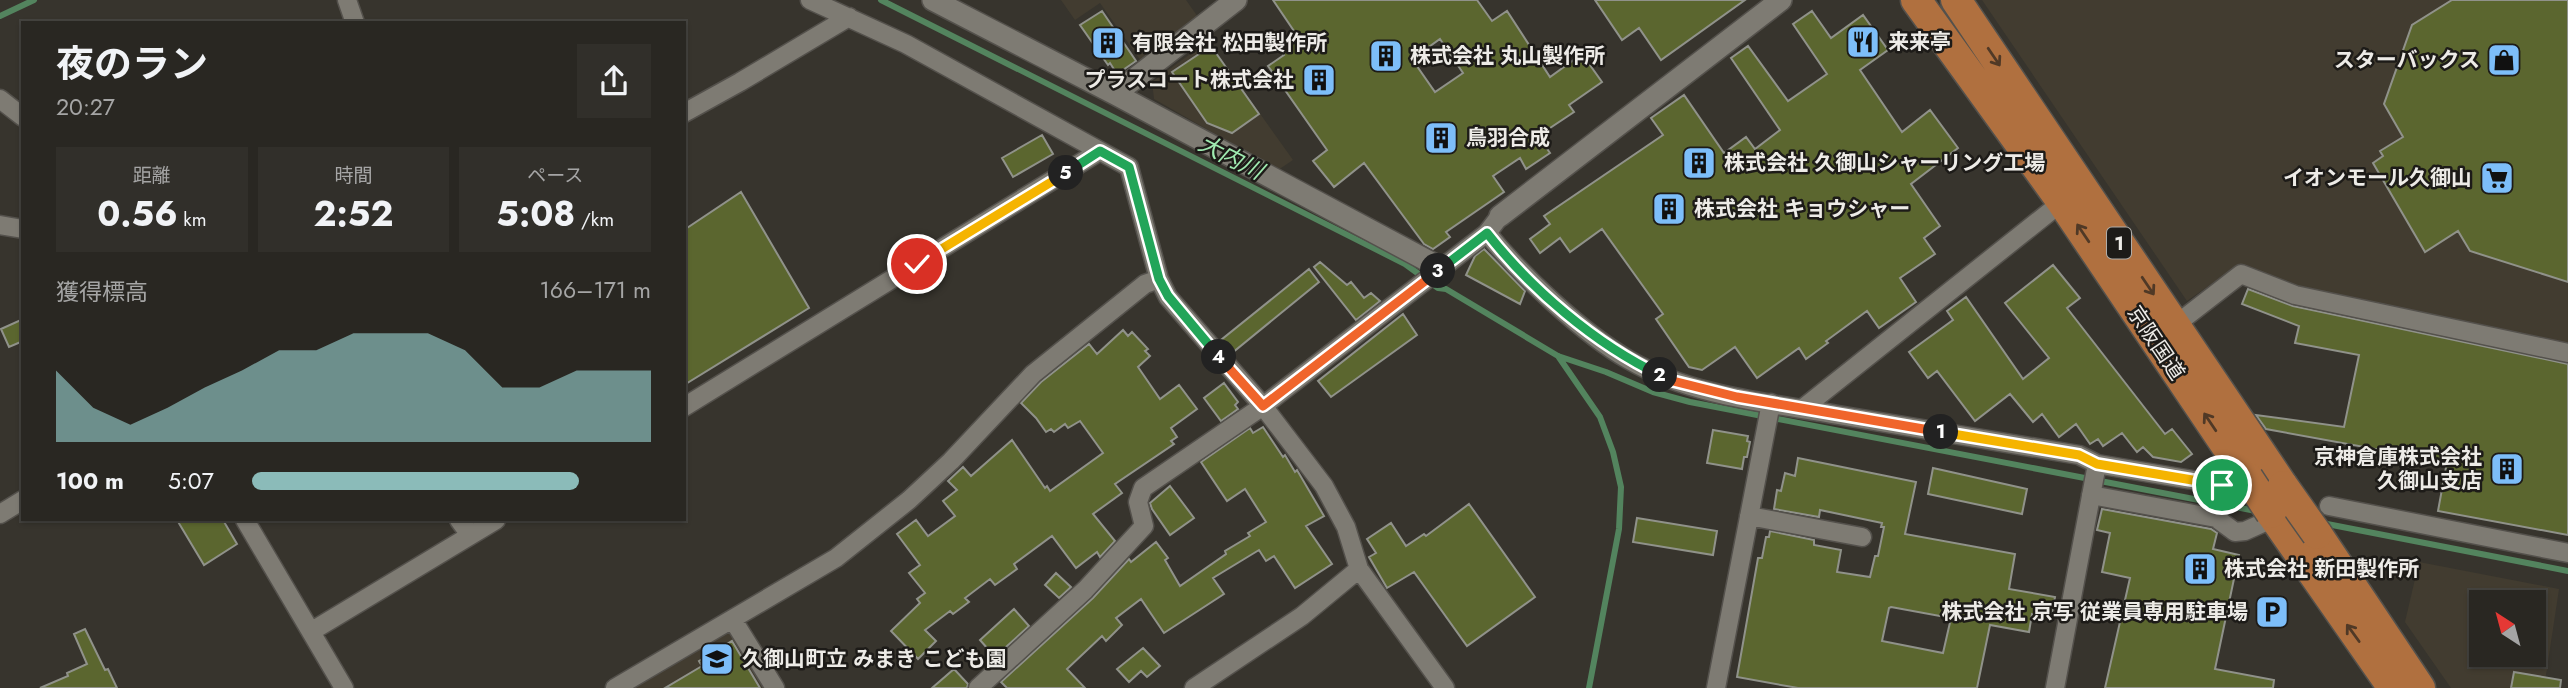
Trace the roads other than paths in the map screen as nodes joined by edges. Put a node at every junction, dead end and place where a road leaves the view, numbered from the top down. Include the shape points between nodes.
1 (346, 0) edge
2 (810, 0) edge
3 (933, 0) edge
4 (1236, 0) edge
5 (1781, 0) edge
6 (1916, 0) edge
7 (1956, 0) edge
8 (849, 17) junction
9 (354, 21) edge
10 (1115, 94) junction
11 (0, 99) edge
12 (686, 112) edge
13 (21, 115) edge
14 (1100, 151) junction
15 (2062, 202) junction
16 (1500, 216) joint
17 (0, 225) edge
18 (21, 229) edge
19 (1487, 233) junction
20 (1438, 271) junction
21 (1159, 279) junction
22 (2174, 326) junction
23 (2568, 353) edge
24 (1771, 403) junction
25 (686, 406) edge
26 (1263, 406) junction
27 (1802, 409) junction
28 (2097, 464) junction
29 (2235, 482) junction
30 (2091, 495) junction
31 (21, 500) edge
32 (2276, 506) junction
33 (2329, 506) dead end
34 (0, 514) edge
35 (1749, 516) junction
36 (246, 521) edge
37 (460, 521) edge
38 (494, 521) edge
39 (470, 536) junction
40 (1862, 537) dead end
41 (2568, 553) edge
42 (1359, 569) junction
43 (733, 620) junction
44 (312, 631) junction
45 (344, 688) edge
46 (615, 688) edge
47 (775, 688) edge
48 (978, 688) edge
49 (1194, 688) edge
50 (1445, 688) edge
51 (1716, 688) edge
52 (2055, 688) edge
53 (2393, 688) edge
54 (2420, 688) edge

1 - 9 street
2 - 8 street
3 - 10 street
4 - 10 street
5 - 16 street
6 - 15 highway, 京阪国道 / 1
7 -> 22 highway, 京阪国道 / 1
8 - 12 street
8 - 14 street
10 - 20 street
11 - 13 street
14 - 21 street via 1129,167
14 - 25 street
15 - 27 street
29 -> 15 highway, 京阪国道 / 1
16 - 19 street
17 - 18 street
19 - 20 street
19 - 24 street via 1538,288 1629,360 1673,381
20 - 26 street
21 - 26 street via 1168,296
21 - 43 street via 1145,284 1033,374 951,461 888,517 836,558
22 - 23 street via 2241,274 2295,295
22 - 32 highway, 京阪国道 / 1
24 - 27 street
24 - 35 street
26 - 42 street via 1324,486 1346,527
26 - 48 street via 1143,488 1138,502 1144,526 1085,590
27 - 28 street via 2079,455
28 - 29 street
28 - 30 street
29 - 32 highway, 京阪国道 / 1, bridge
30 - 32 street via 2216,518 2235,531 2245,531
30 - 52 street
31 - 34 street
53 -> 32 highway, 京阪国道 / 1
32 - 54 highway, 京阪国道 / 1, bridge via 2317,534
33 - 41 street
35 - 40 street
35 - 51 street
36 - 44 street
37 - 39 street
38 - 39 street
39 - 44 street
42 - 49 street via 1302,616
42 - 50 street
43 - 46 street
43 - 47 street
44 - 45 street

